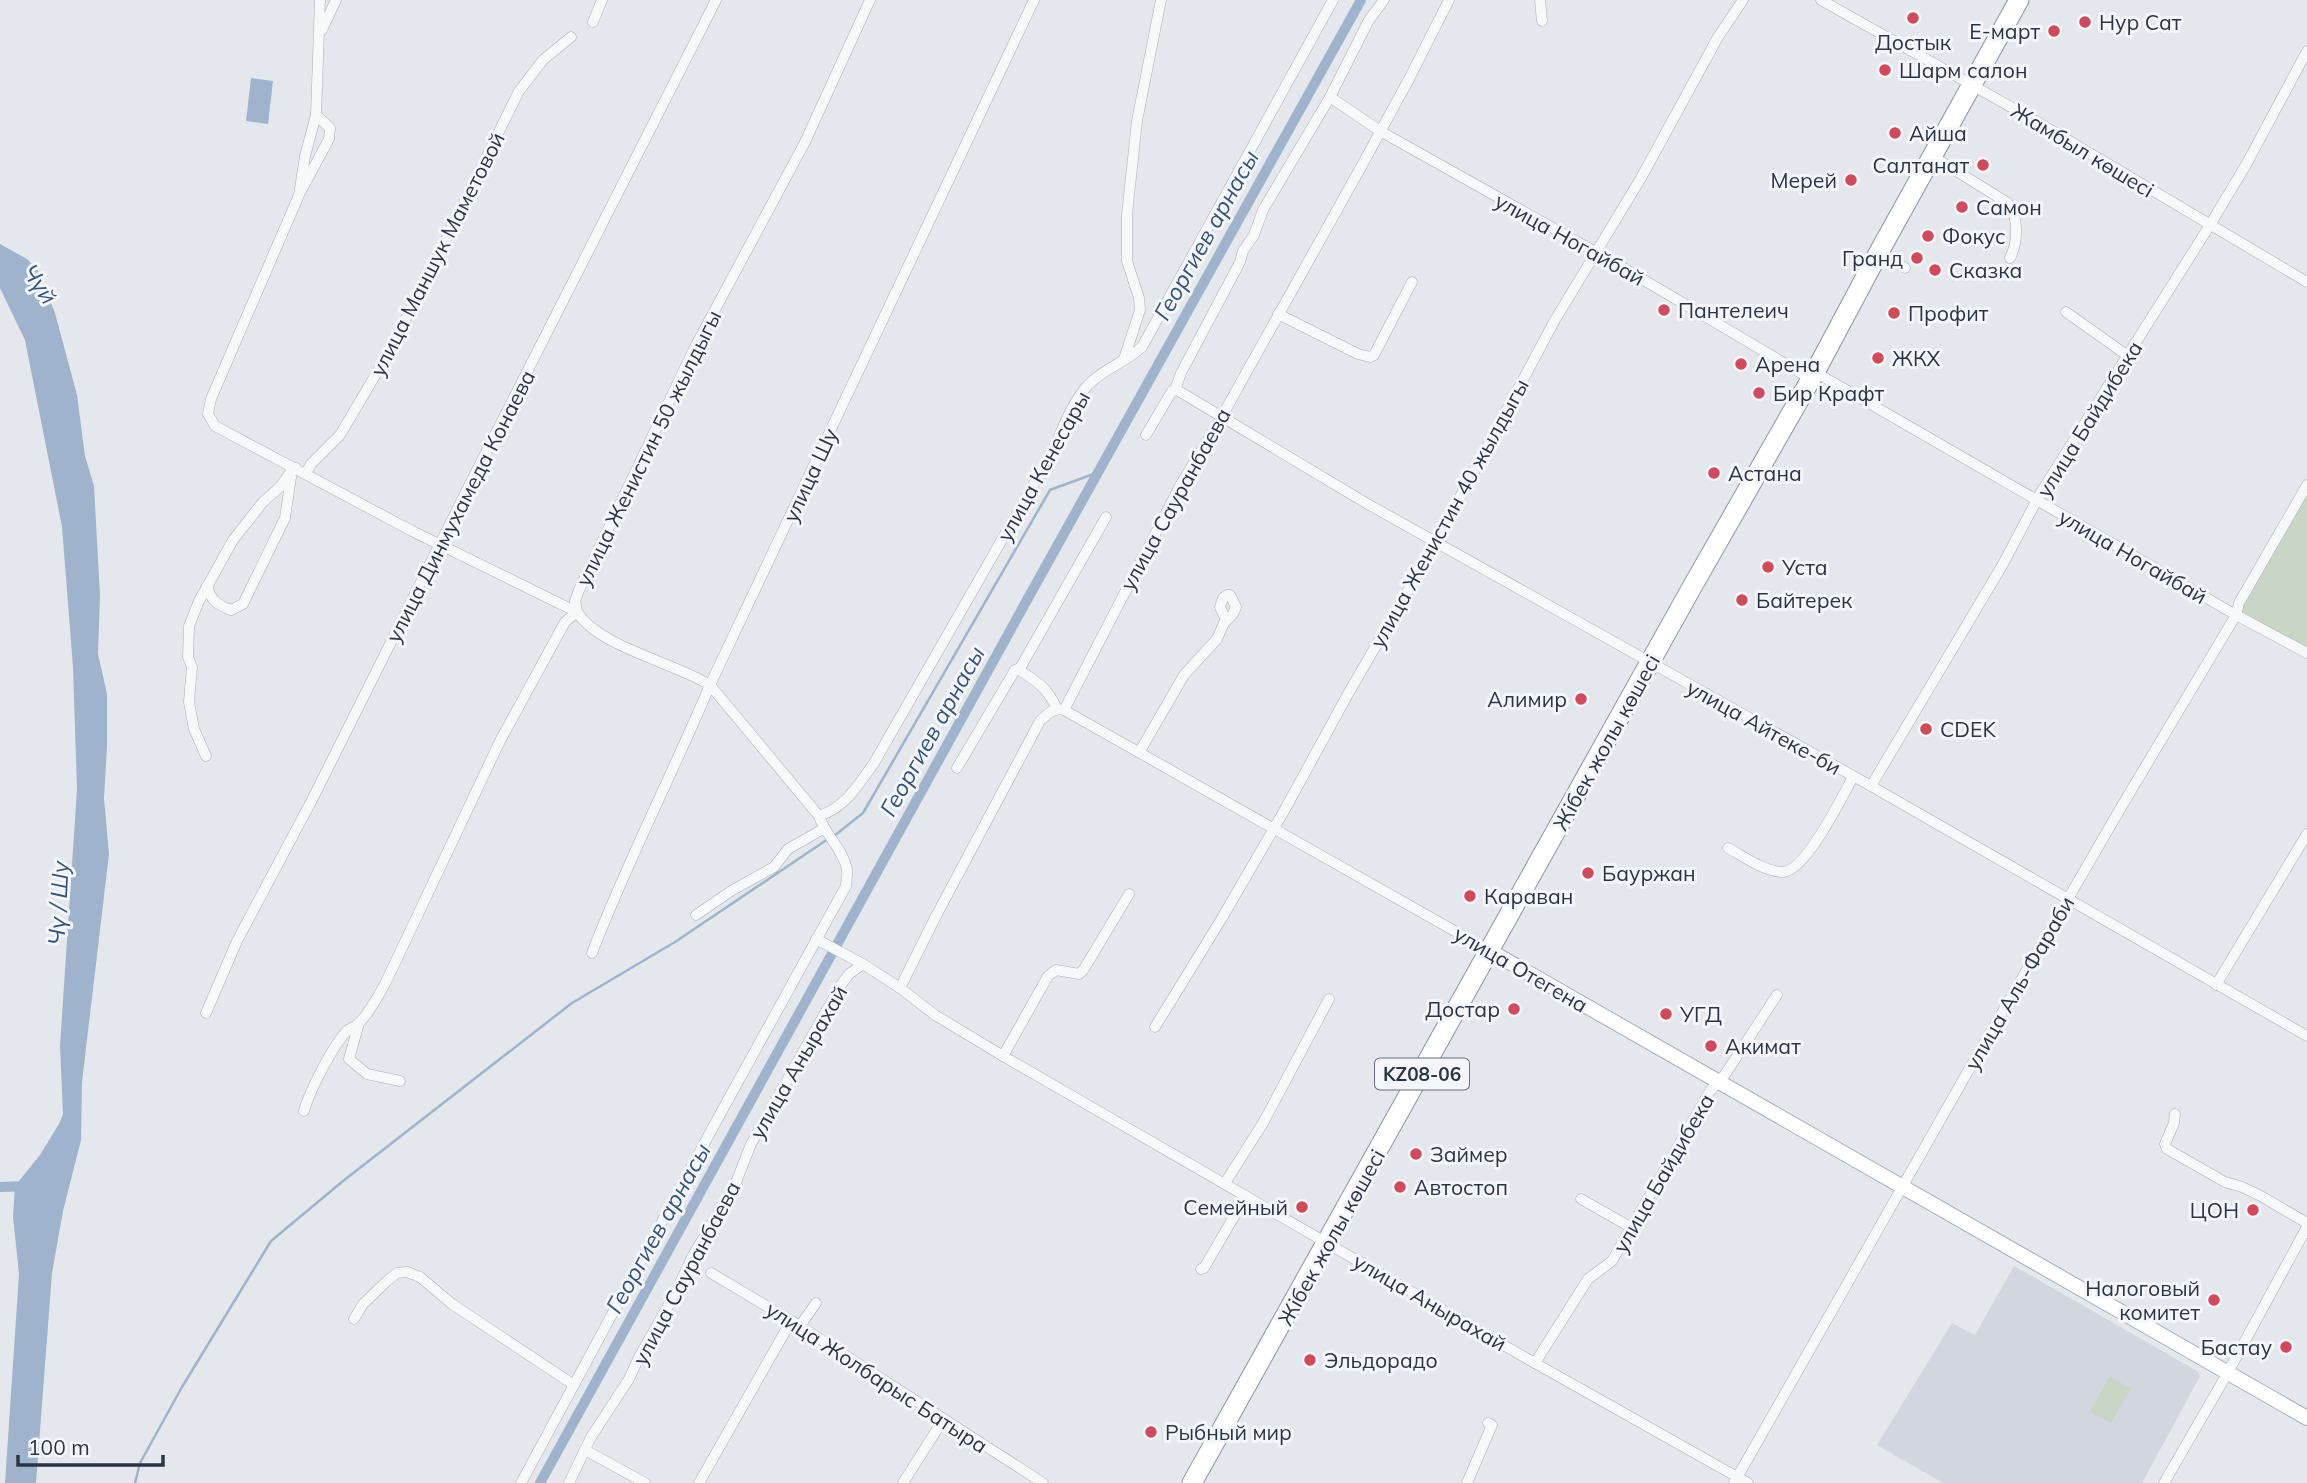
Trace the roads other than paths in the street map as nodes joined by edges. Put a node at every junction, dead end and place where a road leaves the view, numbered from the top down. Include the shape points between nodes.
1 (320, 0) edge
2 (336, 0) edge
3 (602, 0) edge
4 (716, 0) edge
5 (870, 0) edge
6 (1034, 0) edge
7 (1161, 0) edge
8 (1333, 0) edge
9 (1384, 0) edge
10 (1448, 0) edge
11 (1539, 0) edge
12 (1743, 0) edge
13 (1821, 0) edge
14 (2019, 0) edge
15 (1542, 21) dead end
16 (593, 22) dead end
17 (320, 33) junction
18 (571, 37) dead end
19 (2307, 51) edge
20 (1972, 84) junction
21 (1330, 97) junction
22 (316, 115) junction
23 (1380, 131) junction
24 (1932, 156) junction
25 (299, 195) junction
26 (2210, 225) junction
27 (1878, 252) junction
28 (1596, 253) junction
29 (2010, 258) dead end
30 (1905, 268) dead end
31 (1412, 282) dead end
32 (2307, 282) edge
33 (2066, 312) dead end
34 (1278, 314) junction
35 (2127, 356) junction
36 (1124, 359) junction
37 (1813, 376) junction
38 (1175, 390) junction
39 (1221, 418) junction
40 (1146, 435) dead end
41 (296, 468) junction
42 (306, 473) junction
43 (2307, 485) edge
44 (2038, 501) junction
45 (1105, 517) dead end
46 (1436, 542) junction
47 (441, 544) junction
48 (207, 586) junction
49 (577, 612) junction
50 (2236, 615) junction
51 (1228, 617) dead end
52 (2307, 653) edge
53 (1650, 663) junction
54 (1019, 670) junction
55 (710, 685) junction
56 (1061, 709) junction
57 (1140, 751) junction
58 (206, 756) dead end
59 (957, 768) dead end
60 (1853, 777) junction
61 (1871, 786) junction
62 (819, 816) junction
63 (1274, 827) junction
64 (823, 829) junction
65 (2307, 834) edge
66 (1728, 848) dead end
67 (1129, 894) dead end
68 (2067, 900) junction
69 (696, 915) dead end
70 (816, 939) junction
71 (1490, 951) junction
72 (592, 953) dead end
73 (859, 963) junction
74 (2216, 985) junction
75 (901, 988) junction
76 (1777, 995) dead end
77 (1329, 999) dead end
78 (206, 1013) dead end
79 (359, 1023) junction
80 (1155, 1027) dead end
81 (2307, 1036) edge
82 (1003, 1056) junction
83 (400, 1081) dead end
84 (1717, 1083) junction
85 (304, 1111) dead end
86 (2175, 1114) dead end
87 (743, 1167) joint
88 (1225, 1183) junction
89 (1903, 1186) junction
90 (1246, 1196) junction
91 (1581, 1199) dead end
92 (2307, 1225) edge
93 (1632, 1228) junction
94 (1328, 1242) junction
95 (1201, 1269) dead end
96 (711, 1273) dead end
97 (816, 1304) dead end
98 (354, 1319) dead end
99 (796, 1324) junction
100 (1535, 1363) junction
101 (2227, 1374) junction
102 (574, 1385) junction
103 (2307, 1418) edge
104 (943, 1420) junction
105 (1488, 1423) dead end
106 (585, 1450) junction
107 (1735, 1480) edge
108 (521, 1483) edge
109 (569, 1483) edge
110 (645, 1483) edge
111 (698, 1483) edge
112 (903, 1483) edge
113 (1043, 1483) edge
114 (1192, 1483) edge
115 (1467, 1483) edge
116 (1748, 1483) edge
117 (2164, 1483) edge

1 - 17 street
2 - 17 street
3 - 16 street
4 - 47 street, улица Динмухамеда Конаева
5 - 49 street, улица Женистин 50 жылдыгы via 805,142 695,347 579,590
6 - 55 street, улица Шу
7 - 36 street via 1137,121 1127,214 1127,261 1140,310
8 - 36 street, улица Кенесары via 1142,347
9 - 21 street via 1363,30
10 - 23 street, улица Сауранбаева
11 - 15 street
12 - 28 street, улица Женистин 40 жылдыгы
13 - 20 street, Жамбыл көшесі
14 - 20 highway, Жібек жолы көшесі / KZ08-06
17 - 22 street
18 - 42 street, улица Маншук Маметовой via 543,60 519,91 379,369 340,435
19 - 26 street, улица Байдибека
20 - 24 highway, Жібек жолы көшесі / KZ08-06
20 - 26 street, Жамбыл көшесі
21 - 23 street, улица Ногайбай
21 - 38 street via 1263,210
22 - 25 street
22 - 25 street via 330,128 329,139
23 - 28 street, улица Ногайбай
23 - 34 street, улица Сауранбаева
24 - 27 highway, Жібек жолы көшесі / KZ08-06
24 - 29 street via 2012,208 2016,247
25 - 41 street via 208,414 215,426
26 - 32 street, Жамбыл көшесі
26 - 35 street, улица Байдибека
27 - 30 street
27 - 37 highway, Жібек жолы көшесі / KZ08-06
28 - 37 street, улица Ногайбай
28 - 46 street, улица Женистин 40 жылдыгы
31 - 34 street via 1370,357
33 - 35 street
34 - 39 street, улица Сауранбаева
35 - 44 street, улица Байдибека
36 - 62 street, улица Кенесары via 1089,384 1076,402 1047,466 874,763 845,803
37 - 44 street, улица Ногайбай
37 - 53 highway, Жібек жолы көшесі / KZ08-06
38 - 39 street, улица Айтеке-би
38 - 40 street
39 - 46 street, улица Айтеке-би
39 - 56 street, улица Сауранбаева via 1164,514
41 - 42 street
41 - 48 street via 233,540
41 - 48 street via 290,478 285,518 243,604 231,610 219,605
42 - 47 street
43 - 50 street, улица Аль-Фараби
44 - 50 street, улица Ногайбай
44 - 61 street, улица Байдибека
45 - 54 street
46 - 53 street, улица Айтеке-би
46 - 63 street, улица Женистин 40 жылдыгы
47 - 49 street
47 - 78 street, улица Динмухамеда Конаева via 237,941
48 - 58 street via 193,612 187,641 192,667 189,702
49 - 55 street via 597,633
49 - 79 street, улица Женистин 50 жылдыгы via 565,622 500,741 385,984
50 - 52 street, улица Ногайбай
50 - 68 street, улица Аль-Фараби
51 - 57 street via 1217,639 1184,676
53 - 60 street, улица Айтеке-би
53 - 71 highway, Жібек жолы көшесі / KZ08-06
54 - 56 street via 1048,690
54 - 59 street via 1011,675
55 - 62 street
55 - 72 street, улица Шу
56 - 57 street, улица Отегена
56 - 75 street, улица Сауранбаева via 1040,721
57 - 63 street, улица Отегена
60 - 61 street, улица Айтеке-би
60 - 66 street via 1810,849 1790,870 1765,867
61 - 68 street, улица Айтеке-би
62 - 64 street
63 - 71 street, улица Отегена
63 - 80 street, улица Женистин 40 жылдыгы
64 - 69 street via 788,849 774,867
64 - 70 street via 848,870 846,886
65 - 74 street
67 - 82 street via 1084,969 1079,974 1056,971 1048,976
68 - 74 street, улица Айтеке-би
68 - 89 street, улица Аль-Фараби
70 - 73 street
70 - 102 street
71 - 84 main road, улица Отегена
71 - 94 highway, Жібек жолы көшесі / KZ08-06
73 - 75 street, улица Анырахай
73 - 87 street, улица Анырахай via 841,985 751,1144
74 - 81 street, улица Айтеке-би
75 - 82 street, улица Анырахай via 935,1015
76 - 84 street, улица Байдибека
77 - 88 street via 1263,1123
79 - 83 street via 349,1059 367,1074
79 - 85 street, улица Женистин 50 жылдыгы via 340,1041
82 - 88 street, улица Анырахай
84 - 89 main road, улица Отегена
84 - 93 street, улица Байдибека
86 - 92 street via 2167,1149 2225,1182 2261,1196
87 - 106 street, улица Сауранбаева via 629,1379
88 - 90 street, улица Анырахай
89 - 101 main road, улица Отегена
89 - 107 street, улица Аль-Фараби
90 - 94 street, улица Анырахай
90 - 95 street
91 - 93 street
92 - 101 street
93 - 100 street, улица Байдибека via 1612,1261 1588,1279
94 - 100 street, улица Анырахай
94 - 114 highway, Жібек жолы көшесі / KZ08-06
96 - 99 street, улица Жолбарыс Батыра
97 - 99 street
98 - 102 street via 387,1281 407,1272
99 - 104 street, улица Жолбарыс Батыра
99 - 111 street
100 - 107 street, улица Анырахай
101 - 103 main road, улица Отегена
101 - 117 street
102 - 108 street
104 - 112 street
104 - 113 street, улица Жолбарыс Батыра
105 - 115 street via 1492,1425
106 - 109 street, улица Сауранбаева
106 - 110 street
107 - 116 street, улица Анырахай

